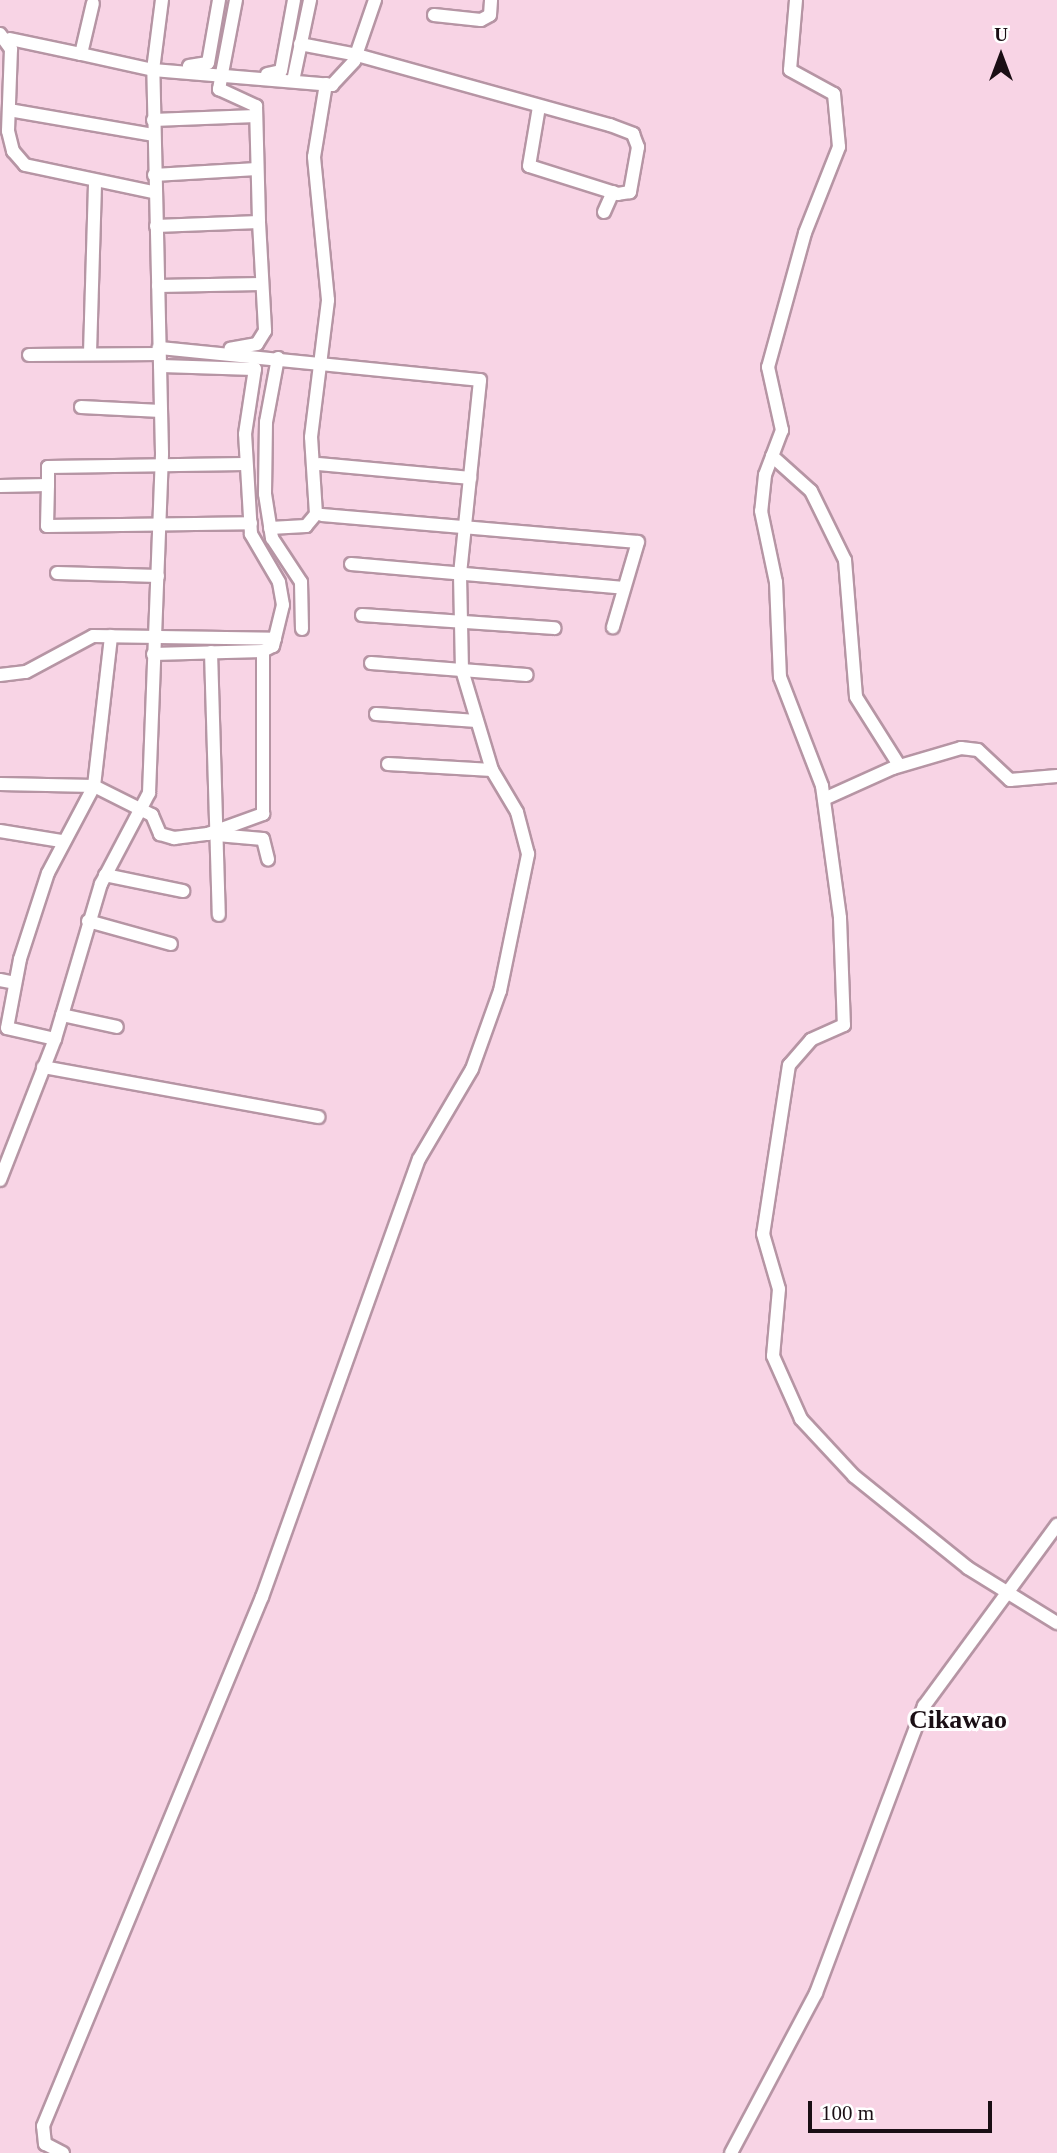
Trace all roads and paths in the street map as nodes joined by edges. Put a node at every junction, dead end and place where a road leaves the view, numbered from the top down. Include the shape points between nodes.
1 (162, 0) edge
2 (219, 0) edge
3 (236, 0) edge
4 (294, 0) edge
5 (310, 0) edge
6 (375, 0) edge
7 (491, 0) edge
8 (796, 0) edge
9 (93, 3) dead end
10 (434, 15) dead end
11 (5, 36) edge
12 (300, 44) junction
13 (81, 54) junction
14 (357, 54) junction
15 (154, 67) junction
16 (223, 72) junction
17 (293, 81) junction
18 (326, 85) junction
19 (539, 107) junction
20 (9, 110) junction
21 (256, 116) junction
22 (153, 120) junction
23 (153, 135) junction
24 (6, 153) edge
25 (257, 169) junction
26 (154, 175) junction
27 (95, 183) junction
28 (153, 192) junction
29 (613, 192) junction
30 (604, 212) dead end
31 (259, 222) junction
32 (156, 226) junction
33 (261, 284) junction
34 (158, 286) junction
35 (221, 351) junction
36 (90, 353) junction
37 (29, 355) dead end
38 (160, 356) junction
39 (278, 358) junction
40 (318, 368) junction
41 (82, 407) dead end
42 (161, 411) junction
43 (772, 456) junction
44 (245, 464) junction
45 (319, 464) dead end
46 (161, 466) junction
47 (470, 478) junction
48 (48, 485) junction
49 (0, 486) edge
50 (322, 515) dead end
51 (251, 523) junction
52 (160, 526) junction
53 (465, 527) junction
54 (270, 528) junction
55 (351, 564) dead end
56 (57, 573) dead end
57 (460, 574) junction
58 (158, 576) junction
59 (624, 588) junction
60 (362, 615) dead end
61 (459, 622) junction
62 (613, 627) dead end
63 (555, 628) dead end
64 (302, 629) dead end
65 (111, 636) junction
66 (153, 638) junction
67 (275, 639) junction
68 (263, 651) junction
69 (211, 652) junction
70 (153, 654) junction
71 (371, 663) dead end
72 (462, 670) junction
73 (527, 675) dead end
74 (0, 676) edge
75 (376, 714) dead end
76 (477, 721) junction
77 (388, 764) dead end
78 (899, 765) junction
79 (492, 770) junction
80 (1057, 776) edge
81 (0, 784) edge
82 (94, 786) junction
83 (824, 799) junction
84 (141, 813) junction
85 (0, 831) edge
86 (217, 833) junction
87 (61, 841) junction
88 (268, 859) dead end
89 (105, 874) junction
90 (183, 891) dead end
91 (219, 915) dead end
92 (88, 921) junction
93 (172, 944) dead end
94 (0, 980) edge
95 (15, 982) junction
96 (62, 1015) junction
97 (117, 1027) dead end
98 (3, 1028) edge
99 (55, 1039) junction
100 (43, 1067) junction
101 (318, 1117) dead end
102 (0, 1180) edge
103 (1057, 1525) edge
104 (1009, 1595) junction
105 (1057, 1623) edge
106 (64, 2153) edge
107 (731, 2153) edge

1 - 15 street
2 - 15 street via 208,64
3 - 16 street
4 - 16 street via 280,73
5 - 12 street
6 - 14 street
7 - 10 street via 490,15 481,20
8 - 43 street via 790,70 834,94 839,147 805,233 768,367 782,430
9 - 13 street
11 - 13 street
11 - 20 street
12 - 14 street
12 - 17 street
13 - 15 street
14 - 18 street via 342,80
14 - 19 street
15 - 16 street
15 - 22 street
16 - 17 street
16 - 21 street via 220,92 252,102
17 - 18 street
18 - 40 street via 314,157 328,300
19 - 29 street via 529,166
19 - 29 street via 634,134 638,147 632,188
20 - 23 street
20 - 24 street
21 - 22 street
21 - 25 street
22 - 23 street
23 - 26 street
24 - 27 street via 37,172
25 - 26 street
25 - 31 street
26 - 28 street
27 - 28 street
27 - 36 street
28 - 32 street
29 - 30 street
31 - 32 street
31 - 33 street
32 - 34 street
33 - 34 street
33 - 35 street via 262,339
34 - 38 street
35 - 38 street
35 - 39 street
36 - 37 street
36 - 38 street
38 - 42 street
38 - 44 street via 255,369
39 - 40 street
39 - 54 street via 264,465
40 - 47 street via 480,380
40 - 54 street via 311,437 315,520
41 - 42 street
42 - 46 street
43 - 78 street via 811,491 845,560 853,689
43 - 83 street via 761,511 776,582 780,677 813,753
44 - 46 street
44 - 51 street
45 - 47 street
46 - 48 street via 48,467
46 - 52 street
47 - 53 street
48 - 49 street
48 - 52 street via 47,526
50 - 53 street
51 - 52 street
51 - 67 street via 254,546 282,589
52 - 58 street
53 - 57 street
53 - 59 street via 638,542
54 - 64 street via 301,582
55 - 57 street
56 - 58 street
57 - 59 street
57 - 61 street
58 - 66 street
59 - 62 street
60 - 61 street
61 - 63 street
61 - 72 street
65 - 66 street
65 - 74 street via 76,640 34,668
65 - 82 street
66 - 67 street
66 - 70 street
67 - 68 street
68 - 69 street
68 - 86 street via 267,807
69 - 70 street
69 - 86 street
70 - 84 street via 150,782
71 - 72 street
72 - 73 street
72 - 76 street
75 - 76 street
76 - 79 street
77 - 79 street
78 - 80 street via 970,747 1003,778
78 - 83 street
79 - 106 street via 517,812 528,854 500,992 472,1069 409,1182 262,1597 43,2126 45,2144
81 - 82 street
82 - 84 street
82 - 87 street
83 - 104 street via 840,918 845,1025 800,1049 786,1076 764,1234 779,1289 774,1356 801,1419 854,1476
84 - 86 street via 152,815 165,836
84 - 89 street
85 - 87 street
86 - 88 street via 263,839
86 - 91 street
87 - 95 street
89 - 90 street
89 - 92 street
92 - 93 street
92 - 96 street
94 - 95 street
95 - 98 street
96 - 97 street
96 - 99 street
98 - 99 street
99 - 100 street
100 - 101 street
100 - 102 street
103 - 104 street
104 - 105 street
104 - 107 street via 924,1706 816,1993

